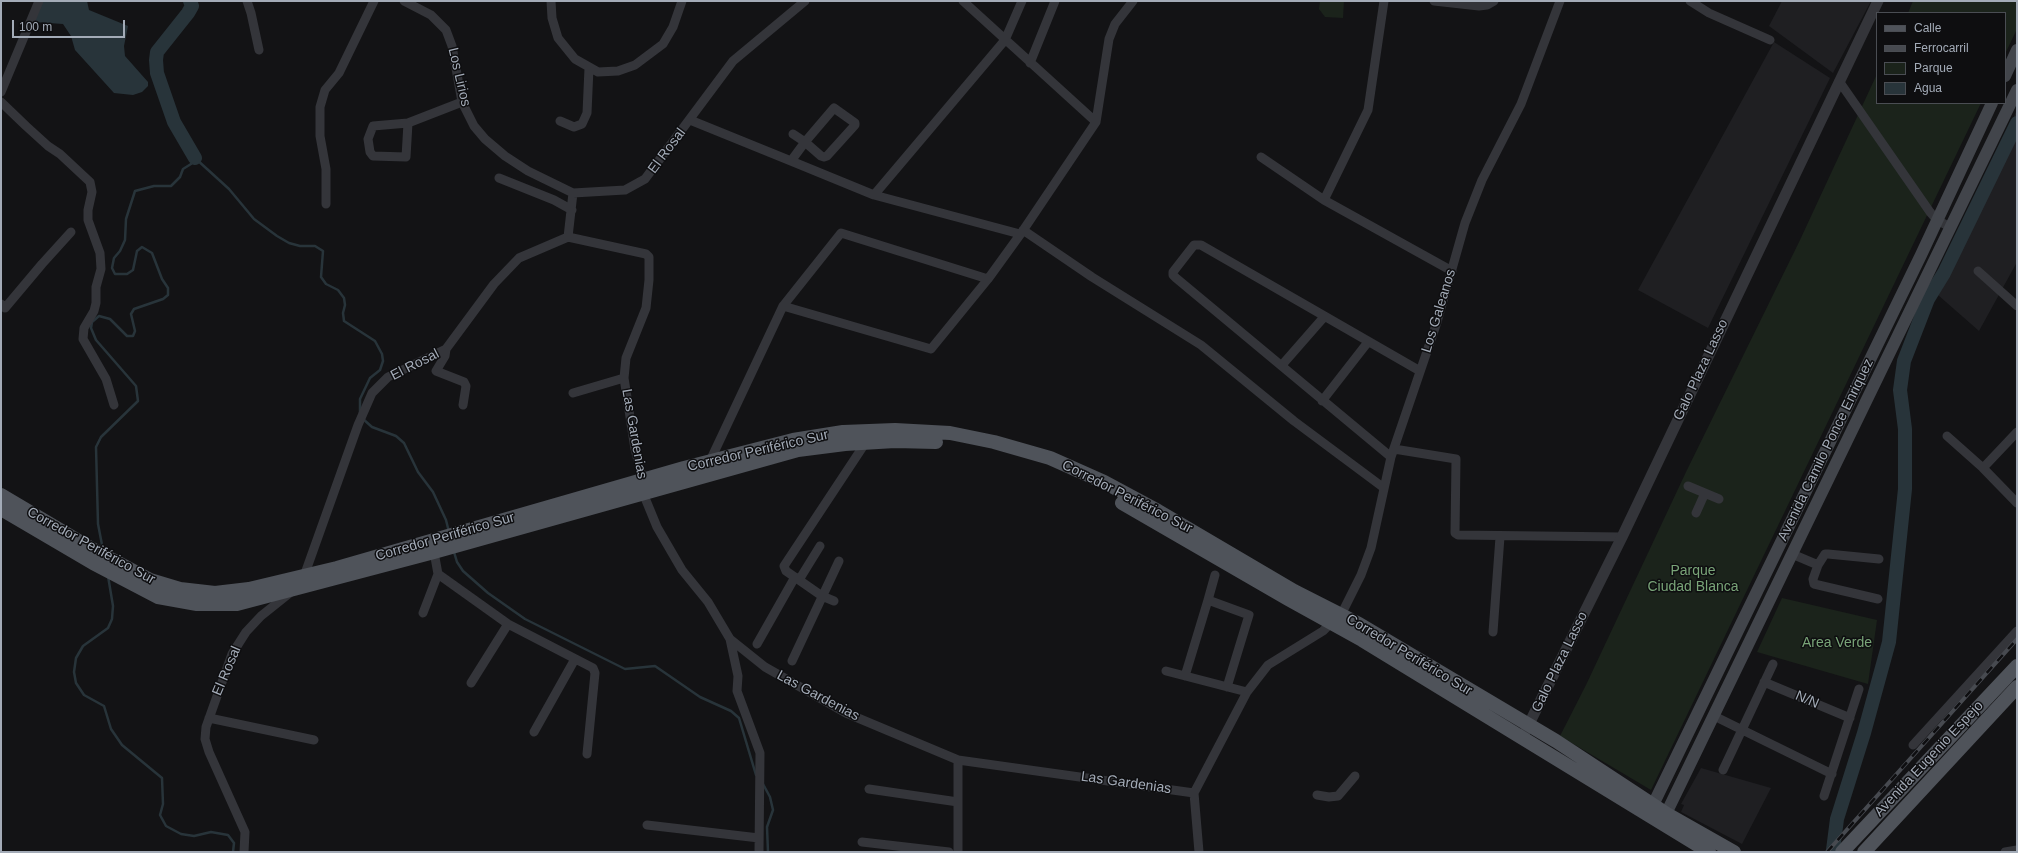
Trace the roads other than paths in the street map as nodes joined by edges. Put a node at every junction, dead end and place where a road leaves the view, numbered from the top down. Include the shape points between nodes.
1 (39, 1) edge
2 (246, 1) edge
3 (374, 1) edge
4 (404, 1) edge
5 (422, 1) edge
6 (552, 1) edge
7 (682, 1) edge
8 (805, 1) edge
9 (963, 1) edge
10 (1022, 1) edge
11 (1055, 1) edge
12 (1133, 1) edge
13 (1384, 1) edge
14 (1434, 1) edge
15 (1494, 1) edge
16 (1560, 1) edge
17 (1690, 1) edge
18 (1878, 1) edge
19 (431, 15) junction
20 (1005, 40) junction
21 (1770, 40) dead end
22 (259, 50) dead end
23 (2017, 50) edge
24 (1030, 63) junction
25 (589, 68) junction
26 (2006, 74) edge
27 (1839, 81) junction
28 (2017, 90) edge
29 (1, 92) edge
30 (1, 102) edge
31 (462, 102) junction
32 (1992, 104) edge
33 (690, 120) junction
34 (560, 121) dead end
35 (1096, 122) junction
36 (408, 123) junction
37 (793, 134) dead end
38 (805, 142) junction
39 (1261, 157) dead end
40 (792, 161) junction
41 (499, 178) dead end
42 (573, 193) junction
43 (874, 195) junction
44 (1324, 200) junction
45 (326, 204) dead end
46 (572, 210) junction
47 (1937, 220) junction
48 (1950, 227) junction
49 (71, 232) dead end
50 (1022, 232) junction
51 (568, 237) junction
52 (1452, 271) junction
53 (1978, 271) dead end
54 (988, 279) junction
55 (1, 304) edge
56 (783, 306) junction
57 (2017, 306) edge
58 (1324, 317) junction
59 (1368, 342) junction
60 (446, 348) junction
61 (1282, 365) junction
62 (1420, 371) junction
63 (624, 378) junction
64 (573, 393) dead end
65 (1322, 401) junction
66 (114, 405) dead end
67 (462, 405) dead end
68 (2017, 432) edge
69 (1947, 436) dead end
70 (866, 442) junction
71 (1393, 453) junction
72 (710, 461) junction
73 (1983, 468) junction
74 (1688, 486) dead end
75 (643, 487) junction
76 (1384, 488) junction
77 (1705, 493) junction
78 (1, 495) edge
79 (1719, 499) dead end
80 (2017, 503) edge
81 (1, 510) edge
82 (1696, 513) dead end
83 (1500, 536) junction
84 (1622, 537) junction
85 (820, 546) dead end
86 (434, 552) junction
87 (1792, 554) junction
88 (1879, 559) dead end
89 (839, 561) dead end
90 (1818, 565) junction
91 (438, 574) junction
92 (1215, 575) dead end
93 (305, 576) junction
94 (797, 579) junction
95 (295, 589) junction
96 (822, 596) junction
97 (1208, 600) junction
98 (1878, 600) dead end
99 (834, 601) dead end
100 (424, 612) dead end
101 (1335, 618) junction
102 (508, 624) junction
103 (2017, 631) edge
104 (1493, 632) dead end
105 (730, 639) junction
106 (757, 644) dead end
107 (575, 659) junction
108 (792, 661) dead end
109 (1773, 664) dead end
110 (2017, 666) edge
111 (1166, 671) dead end
112 (1185, 676) junction
113 (1764, 682) junction
114 (472, 683) dead end
115 (1227, 687) junction
116 (2017, 687) edge
117 (1859, 689) dead end
118 (1247, 692) junction
119 (1714, 716) junction
120 (209, 718) junction
121 (1850, 718) junction
122 (1741, 729) junction
123 (534, 732) dead end
124 (1525, 732) junction
125 (314, 740) dead end
126 (1685, 742) junction
127 (1913, 744) dead end
128 (1698, 749) junction
129 (587, 754) dead end
130 (958, 760) junction
131 (1723, 770) dead end
132 (1832, 774) junction
133 (1355, 776) dead end
134 (869, 789) dead end
135 (1194, 793) junction
136 (1317, 795) dead end
137 (1824, 796) dead end
138 (958, 802) junction
139 (1651, 810) junction
140 (1664, 818) junction
141 (647, 825) dead end
142 (759, 838) junction
143 (862, 842) dead end
144 (2017, 850) edge
145 (244, 852) edge
146 (759, 852) edge
147 (948, 852) edge
148 (958, 852) edge
149 (1199, 852) edge
150 (1709, 852) edge
151 (1734, 852) edge
152 (1842, 852) edge
153 (1864, 852) edge
154 (2005, 852) edge

1 - 29 street
2 - 22 street
3 - 45 street via 339,73 325,90 320,107 320,136 326,169
4 - 19 street, Los Lirios
5 - 19 street
6 - 25 street via 552,18 558,38 576,59
7 - 25 street via 673,27 663,44 635,65 618,71 598,72
8 - 33 street, El Rosal via 733,61
9 - 20 street
10 - 20 street
11 - 24 street
12 - 35 street via 1115,24 1109,39
13 - 44 street via 1368,110
14 - 15 street via 1479,6
16 - 52 street, Los Galeanos via 1521,104 1479,187 1465,223
17 - 21 street via 1709,13
18 - 27 street, Galo Plaza Lasso
19 - 31 street, Los Lirios via 446,30 452,46
20 - 24 street
20 - 43 street
23 - 26 main road
24 - 35 street
25 - 34 street via 587,113 582,124 574,127
27 - 47 street
27 - 84 street, Galo Plaza Lasso
28 - 48 main road, Avenida Camilo Ponce Enriquez
30 - 66 street via 90,182 92,192 88,220 100,253 102,268 96,287 94,311 84,328 83,339 106,379
31 - 36 street
31 - 42 street, Los Lirios via 485,139 505,156 528,171
32 - 47 main road, Avenida Camilo Ponce Enriquez
33 - 40 street
33 - 42 street, El Rosal via 645,179 635,186 624,190
35 - 50 street
36 - 36 street via 373,126 368,139 373,156 406,157
37 - 38 street
38 - 38 street via 821,156 827,156 855,123 834,108
38 - 40 street
39 - 44 street
40 - 43 street
41 - 46 street
42 - 46 street
43 - 50 street
44 - 52 street
46 - 51 street
47 - 48 street
47 - 126 main road, Avenida Camilo Ponce Enriquez
48 - 87 main road, Avenida Camilo Ponce Enriquez
49 - 55 street via 5,308
50 - 54 street
50 - 76 street via 1201,345 1294,421
51 - 60 street, El Rosal via 518,258 494,284
51 - 63 street, Las Gardenias via 646,254 649,257 650,280 646,308 626,358
52 - 62 street, Los Galeanos
53 - 57 street
54 - 56 street via 931,349
54 - 56 street via 841,233
56 - 72 street
58 - 59 street
58 - 61 street
58 - 61 street via 1201,246 1194,246 1173,274
59 - 62 street
59 - 65 street
60 - 67 street via 445,356 436,371 464,382 466,386
60 - 93 street, El Rosal via 388,377 372,393 358,425
61 - 65 street
62 - 71 street, Los Galeanos
63 - 64 street
63 - 75 street, Las Gardenias
65 - 71 street
68 - 73 street
69 - 73 street
70 - 75 main road, Corredor Periférico Sur via 798,450
70 - 94 street via 785,562 786,571
70 - 101 main road, Corredor Periférico Sur via 948,442 1047,467 1118,500
71 - 76 street, Los Galeanos
71 - 83 street via 1456,459 1455,533 1464,536
72 - 75 main road, Corredor Periférico Sur
72 - 101 main road, Corredor Periférico Sur via 794,440 843,432 895,430 950,433 994,442 1050,458 1104,482 1294,591
73 - 80 street
74 - 77 street
75 - 86 main road, Corredor Periférico Sur
75 - 93 main road, Corredor Periférico Sur
75 - 105 street, Las Gardenias via 657,527 682,570 708,602
76 - 101 street, Los Galeanos via 1371,548 1361,575
77 - 79 street
77 - 82 street
78 - 93 main road, Corredor Periférico Sur via 92,549 166,586 200,592 231,592
81 - 95 main road, Corredor Periférico Sur via 158,597 197,604 237,604
83 - 84 street
83 - 104 street
84 - 124 street, Galo Plaza Lasso
85 - 94 street
86 - 91 street
86 - 95 main road, Corredor Periférico Sur
87 - 90 street
87 - 119 main road, Avenida Camilo Ponce Enriquez
88 - 90 street via 1825,554
89 - 96 street
90 - 98 street via 1813,579 1814,584
91 - 100 street
91 - 102 street
92 - 97 street
93 - 95 street, El Rosal
94 - 96 street
94 - 106 street
95 - 120 street, El Rosal via 246,632 232,654
96 - 99 street
96 - 108 street
97 - 112 street
97 - 115 street via 1249,615
101 - 118 street via 1323,631 1268,665
101 - 124 main road, Corredor Periférico Sur
102 - 107 street
102 - 114 street
103 - 127 street
105 - 130 street, Las Gardenias via 766,667 846,713
105 - 142 street via 738,676 737,691 760,753
107 - 123 street
107 - 129 street via 589,665 595,673
109 - 113 street
110 - 152 main road, Avenida Eugenio Espejo
111 - 112 street
112 - 115 street
113 - 121 street, N/N
113 - 122 street
115 - 118 street
116 - 153 main road, Avenida Eugenio Espejo
117 - 121 street
118 - 135 street
119 - 122 street
119 - 128 main road, Avenida Camilo Ponce Enriquez
120 - 125 street
120 - 145 street, El Rosal via 206,739 209,752 245,832
121 - 132 street
122 - 131 street
122 - 132 street
124 - 139 main road, Corredor Periférico Sur via 1556,741
126 - 128 main road
126 - 139 main road, Avenida Camilo Ponce Enriquez
128 - 140 main road, Avenida Camilo Ponce Enriquez
130 - 135 street, Las Gardenias
130 - 138 street
132 - 137 street
133 - 136 street via 1338,796 1329,798
134 - 138 street
135 - 149 street
138 - 148 street
139 - 140 main road, Corredor Periférico Sur
140 - 150 main road, Corredor Periférico Sur
140 - 151 main road, Corredor Periférico Sur
141 - 142 street
142 - 146 street
143 - 147 street
144 - 154 street

